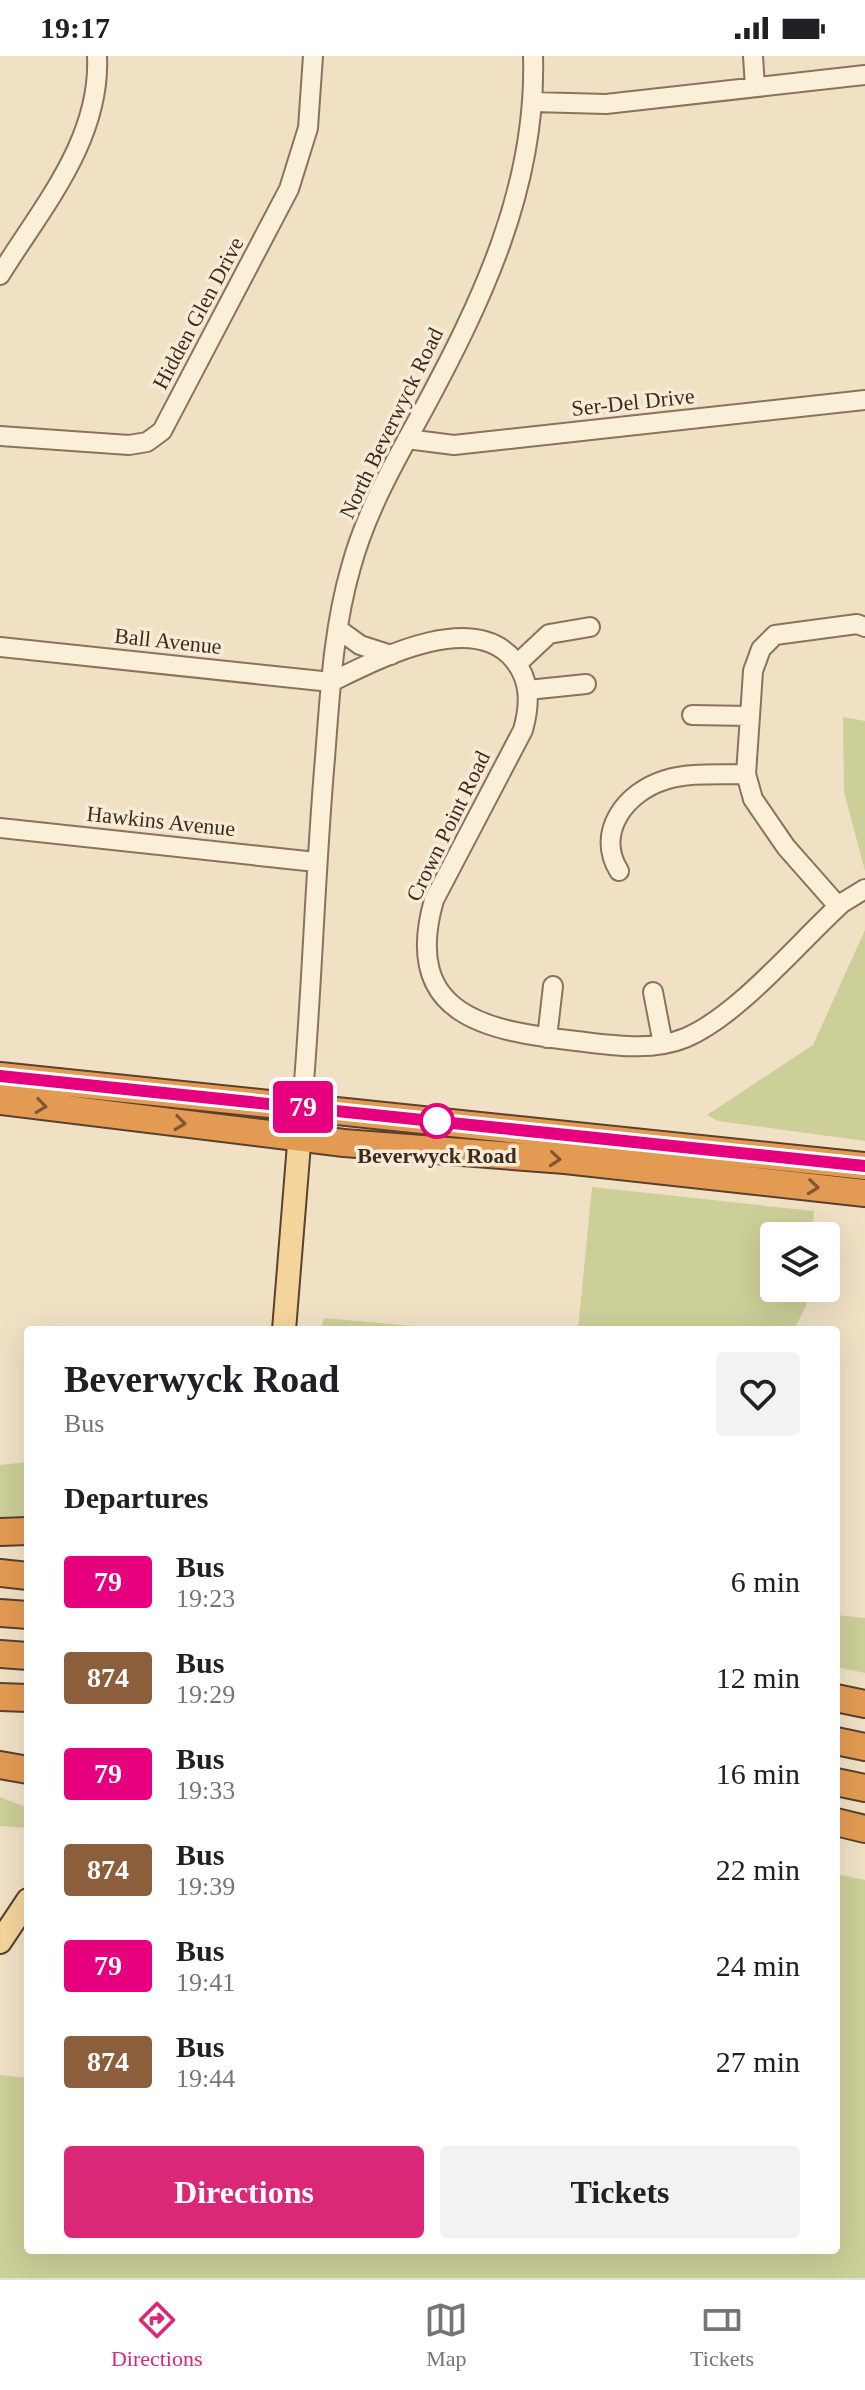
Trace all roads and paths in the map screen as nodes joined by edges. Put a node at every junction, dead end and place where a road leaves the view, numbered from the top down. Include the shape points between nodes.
1 (97, 56) edge
2 (313, 56) edge
3 (533, 56) edge
4 (753, 56) edge
5 (865, 75) edge
6 (755, 87) junction
7 (533, 102) junction
8 (0, 275) edge
9 (865, 400) edge
10 (0, 436) edge
11 (407, 439) junction
12 (590, 627) dead end
13 (865, 627) edge
14 (338, 629) junction
15 (0, 647) edge
16 (391, 655) junction
17 (517, 664) junction
18 (331, 682) junction
19 (586, 684) dead end
20 (528, 690) junction
21 (692, 715) dead end
22 (750, 716) junction
23 (746, 774) junction
24 (0, 828) edge
25 (316, 862) junction
26 (619, 871) dead end
27 (865, 889) edge
28 (838, 906) junction
29 (553, 986) dead end
30 (653, 992) dead end
31 (547, 1038) junction
32 (663, 1044) junction
33 (0, 1076) edge
34 (0, 1101) edge
35 (302, 1107) junction
36 (300, 1138) junction
37 (865, 1166) edge
38 (865, 1193) edge
39 (284, 1326) edge
40 (24, 1531) edge
41 (0, 1532) edge
42 (0, 1573) edge
43 (24, 1577) edge
44 (24, 1578) edge
45 (0, 1580) edge
46 (0, 1613) edge
47 (24, 1615) edge
48 (0, 1654) edge
49 (24, 1656) edge
50 (0, 1697) edge
51 (24, 1698) edge
52 (840, 1699) edge
53 (865, 1704) edge
54 (840, 1742) edge
55 (865, 1747) edge
56 (0, 1765) edge
57 (24, 1769) edge
58 (840, 1783) edge
59 (865, 1788) edge
60 (840, 1823) edge
61 (865, 1829) edge
62 (24, 1906) edge
63 (0, 1942) edge

1 - 8 street via 97,93 85,135
2 - 10 street, Hidden Glen Drive via 308,128 289,189 162,431 147,442 129,445
3 - 7 street, North Beverwyck Road
4 - 6 street
5 - 6 street
6 - 7 street via 606,104
7 - 11 street, North Beverwyck Road via 526,162 502,247
9 - 11 street, Ser-Del Drive via 454,445
11 - 14 street, North Beverwyck Road via 366,523
12 - 17 street via 549,634
13 - 22 street via 775,635 761,649 753,671
14 - 16 street via 360,645
14 - 18 street, North Beverwyck Road
15 - 18 street, Ball Avenue
16 - 17 street via 429,642 466,638 501,648
16 - 18 street
17 - 20 street, Crown Point Road
18 - 25 street, North Beverwyck Road
19 - 20 street
20 - 31 street, Crown Point Road via 523,730 434,900 426,936 439,990 463,1015 503,1031
21 - 22 street
22 - 23 street
23 - 26 street via 682,776 648,787 615,819 611,858
23 - 28 street via 753,799 786,847
24 - 25 street, Hawkins Avenue
25 - 35 street, North Beverwyck Road
27 - 28 street, Crown Point Road
28 - 32 street, Crown Point Road via 724,1015
29 - 31 street
30 - 32 street
31 - 32 street, Crown Point Road
33 - 35 highway
34 -> 36 highway
35 - 36 main road
35 - 37 highway
36 -> 38 highway
36 - 39 main road
40 - 41 highway
42 - 43 highway
44 - 45 highway
46 - 47 highway
48 - 49 highway
50 - 51 highway
52 - 53 highway
54 - 55 highway
56 - 57 highway
58 - 59 highway
60 - 61 highway
62 - 63 main road

